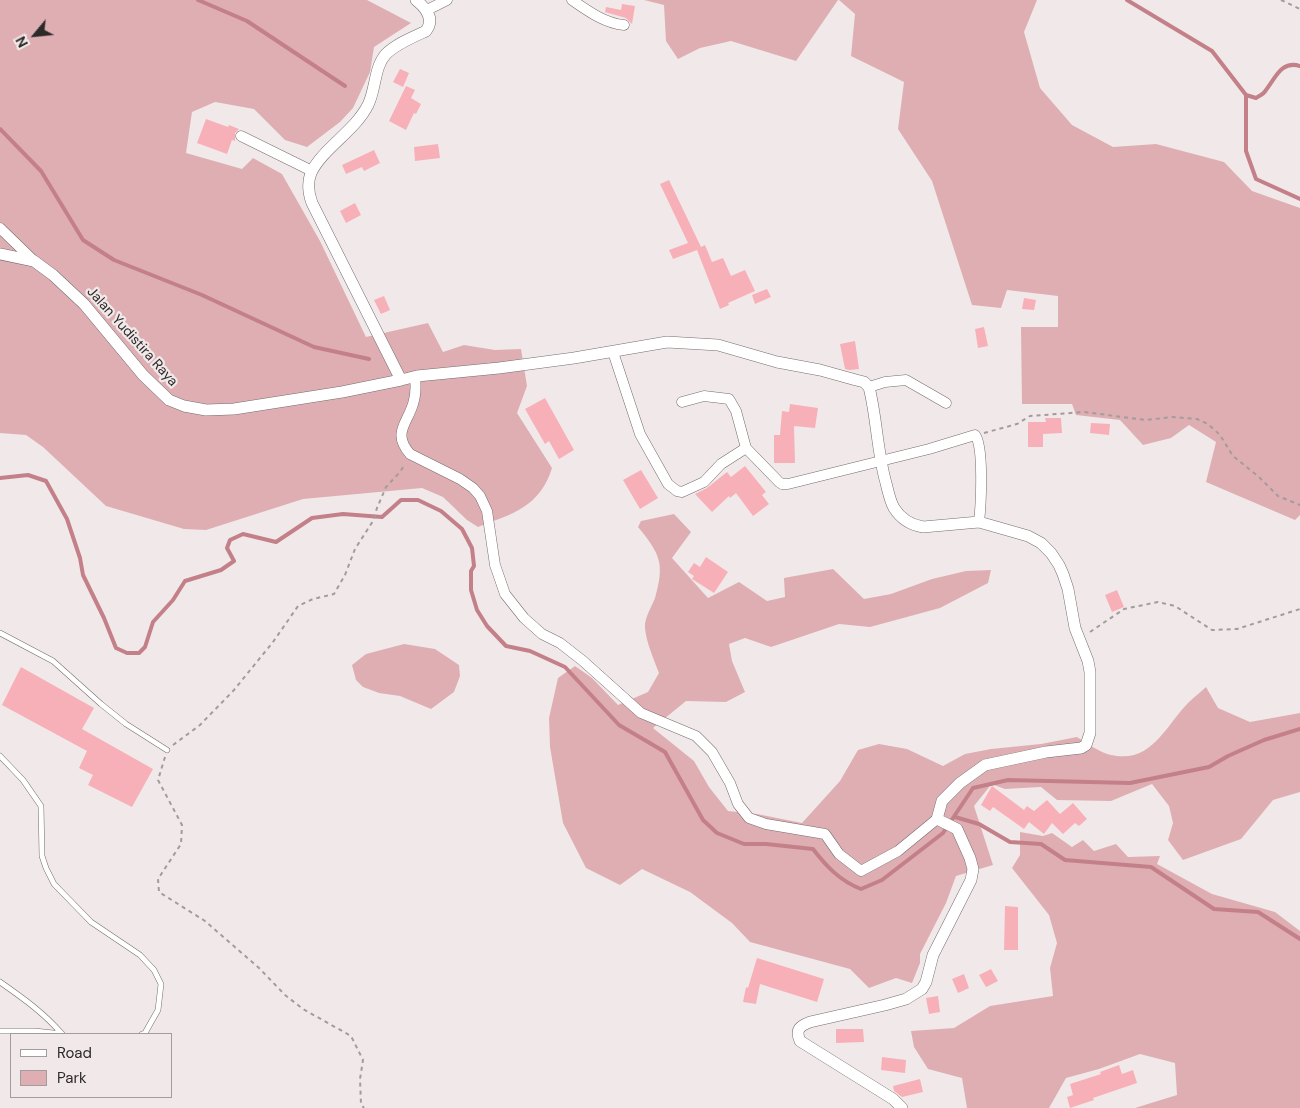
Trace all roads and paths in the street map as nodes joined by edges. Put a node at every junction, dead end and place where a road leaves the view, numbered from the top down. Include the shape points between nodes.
1 (416, 0) edge
2 (447, 0) edge
3 (572, 0) edge
4 (1281, 0) edge
5 (1300, 9) edge
6 (427, 10) junction
7 (624, 25) dead end
8 (241, 136) dead end
9 (312, 171) junction
10 (0, 228) edge
11 (0, 254) edge
12 (34, 261) junction
13 (613, 352) junction
14 (415, 377) junction
15 (401, 380) junction
16 (869, 387) junction
17 (682, 402) dead end
18 (946, 402) dead end
19 (975, 435) junction
20 (746, 448) junction
21 (410, 454) junction
22 (879, 461) junction
23 (1300, 505) edge
24 (979, 522) junction
25 (1300, 609) edge
26 (0, 633) edge
27 (1079, 638) junction
28 (167, 750) junction
29 (0, 756) edge
30 (941, 821) junction
31 (0, 982) edge
32 (0, 1031) edge
33 (53, 1033) edge
34 (61, 1033) edge
35 (145, 1033) edge
36 (364, 1108) edge
37 (902, 1108) edge

1 - 6 street
2 - 6 street
3 - 7 street via 603,20
4 - 5 path
6 - 9 street via 431,22 429,27 386,54 360,118
8 - 9 street
9 - 15 street via 308,188 312,202
10 - 12 street
11 - 12 street, Jalan Yudistira Raya
12 - 15 street, Jalan Yudistira Raya via 84,304 143,375 169,400 184,406 206,410 234,409
13 - 14 street, Jalan Yudistira Raya
13 - 16 street, Jalan Yudistira Raya via 667,342 718,345 864,382
13 - 20 street via 640,434 668,484 676,492 704,482 721,464
14 - 15 street, Jalan Yudistira Raya
14 - 21 street via 413,405 401,436
16 - 18 street via 906,380
16 - 22 street
17 - 20 street via 704,396 730,399
19 - 22 street
19 - 23 path via 1017,424 1030,416 1084,412 1146,420 1197,419 1220,435 1233,456 1278,496
19 - 24 street via 979,445
20 - 22 street via 779,482 785,484
21 - 28 path via 386,487 373,521 355,549 334,594 298,606 234,690 200,724
21 - 30 street via 460,479 480,496 487,511 495,565 505,594 524,618 583,661 641,713 696,736 712,752 748,818 826,834 839,854 861,871
22 - 24 street via 894,508 914,525
24 - 27 street via 1028,536 1051,553 1063,574
25 - 27 path via 1237,629 1212,630 1175,606 1158,602 1124,609
26 - 28 lane via 53,661 100,704
27 - 30 street via 1090,672 1090,733 1086,745 985,765 960,783 942,802
28 - 36 path via 158,780 182,825 181,844 158,879 159,892 205,921 291,1000 351,1036 363,1060 360,1080
29 - 35 lane via 23,780 41,806 42,856 54,884 91,922 140,955 154,970 160,984 158,1010
30 - 37 street via 957,829 970,858 972,880 934,954 922,990 886,1005 810,1022 800,1027 797,1034 800,1040 894,1099
31 - 34 lane via 34,1006
32 - 33 lane

